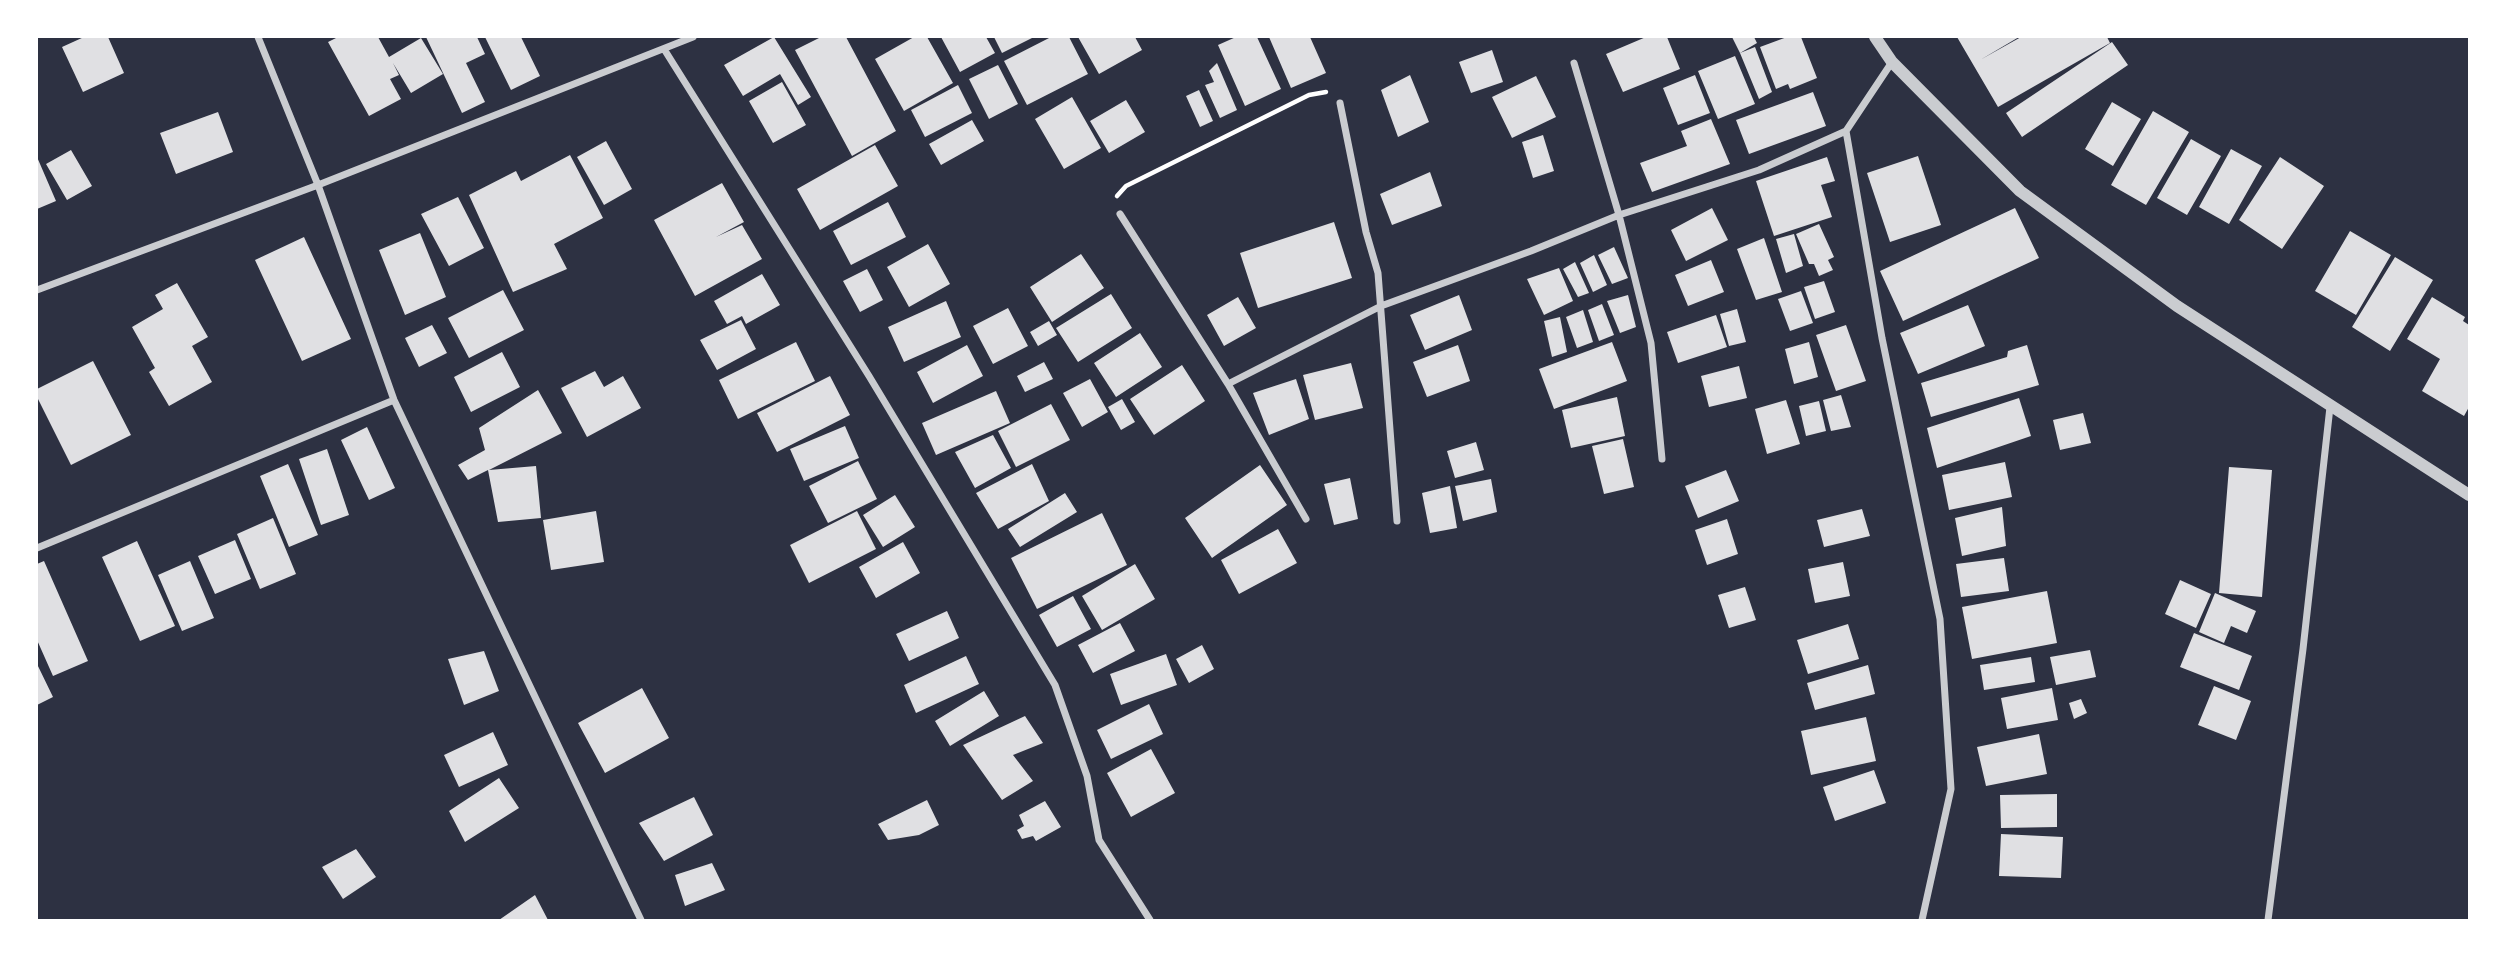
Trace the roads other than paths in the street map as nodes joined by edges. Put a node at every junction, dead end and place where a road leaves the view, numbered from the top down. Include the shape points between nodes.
1 (258, 37) edge
2 (693, 37) edge
3 (1875, 37) edge
4 (664, 49) junction
5 (1574, 62) dead end
6 (1892, 62) junction
7 (1340, 103) road end
8 (1846, 131) junction
9 (318, 185) junction
10 (1120, 214) road end
11 (1619, 215) junction
12 (37, 290) edge
13 (1381, 306) junction
14 (1228, 383) junction
15 (394, 400) junction
16 (2330, 407) junction
17 (1662, 459) dead end
18 (2469, 495) edge
19 (1306, 519) dead end
20 (1397, 521) dead end
21 (37, 548) edge
22 (641, 920) edge
23 (1150, 920) edge
24 (1922, 920) edge
25 (2268, 920) edge

1 - 9 street
2 - 4 street
3 - 6 street
4 - 9 street
4 - 23 street via 1055,685 1087,776 1099,839
5 - 11 street
6 - 8 street
6 - 16 street via 2020,191 2177,306
7 - 13 street via 1378,273
8 - 11 street via 1759,170
8 - 24 street via 1882,338 1940,619 1951,789
9 - 12 street
9 - 15 street
10 - 14 street
11 - 13 street
11 - 17 street via 1651,343
13 - 14 street
13 - 20 street
14 - 19 street
15 - 21 street
15 - 22 street
16 - 18 street
16 - 25 street

